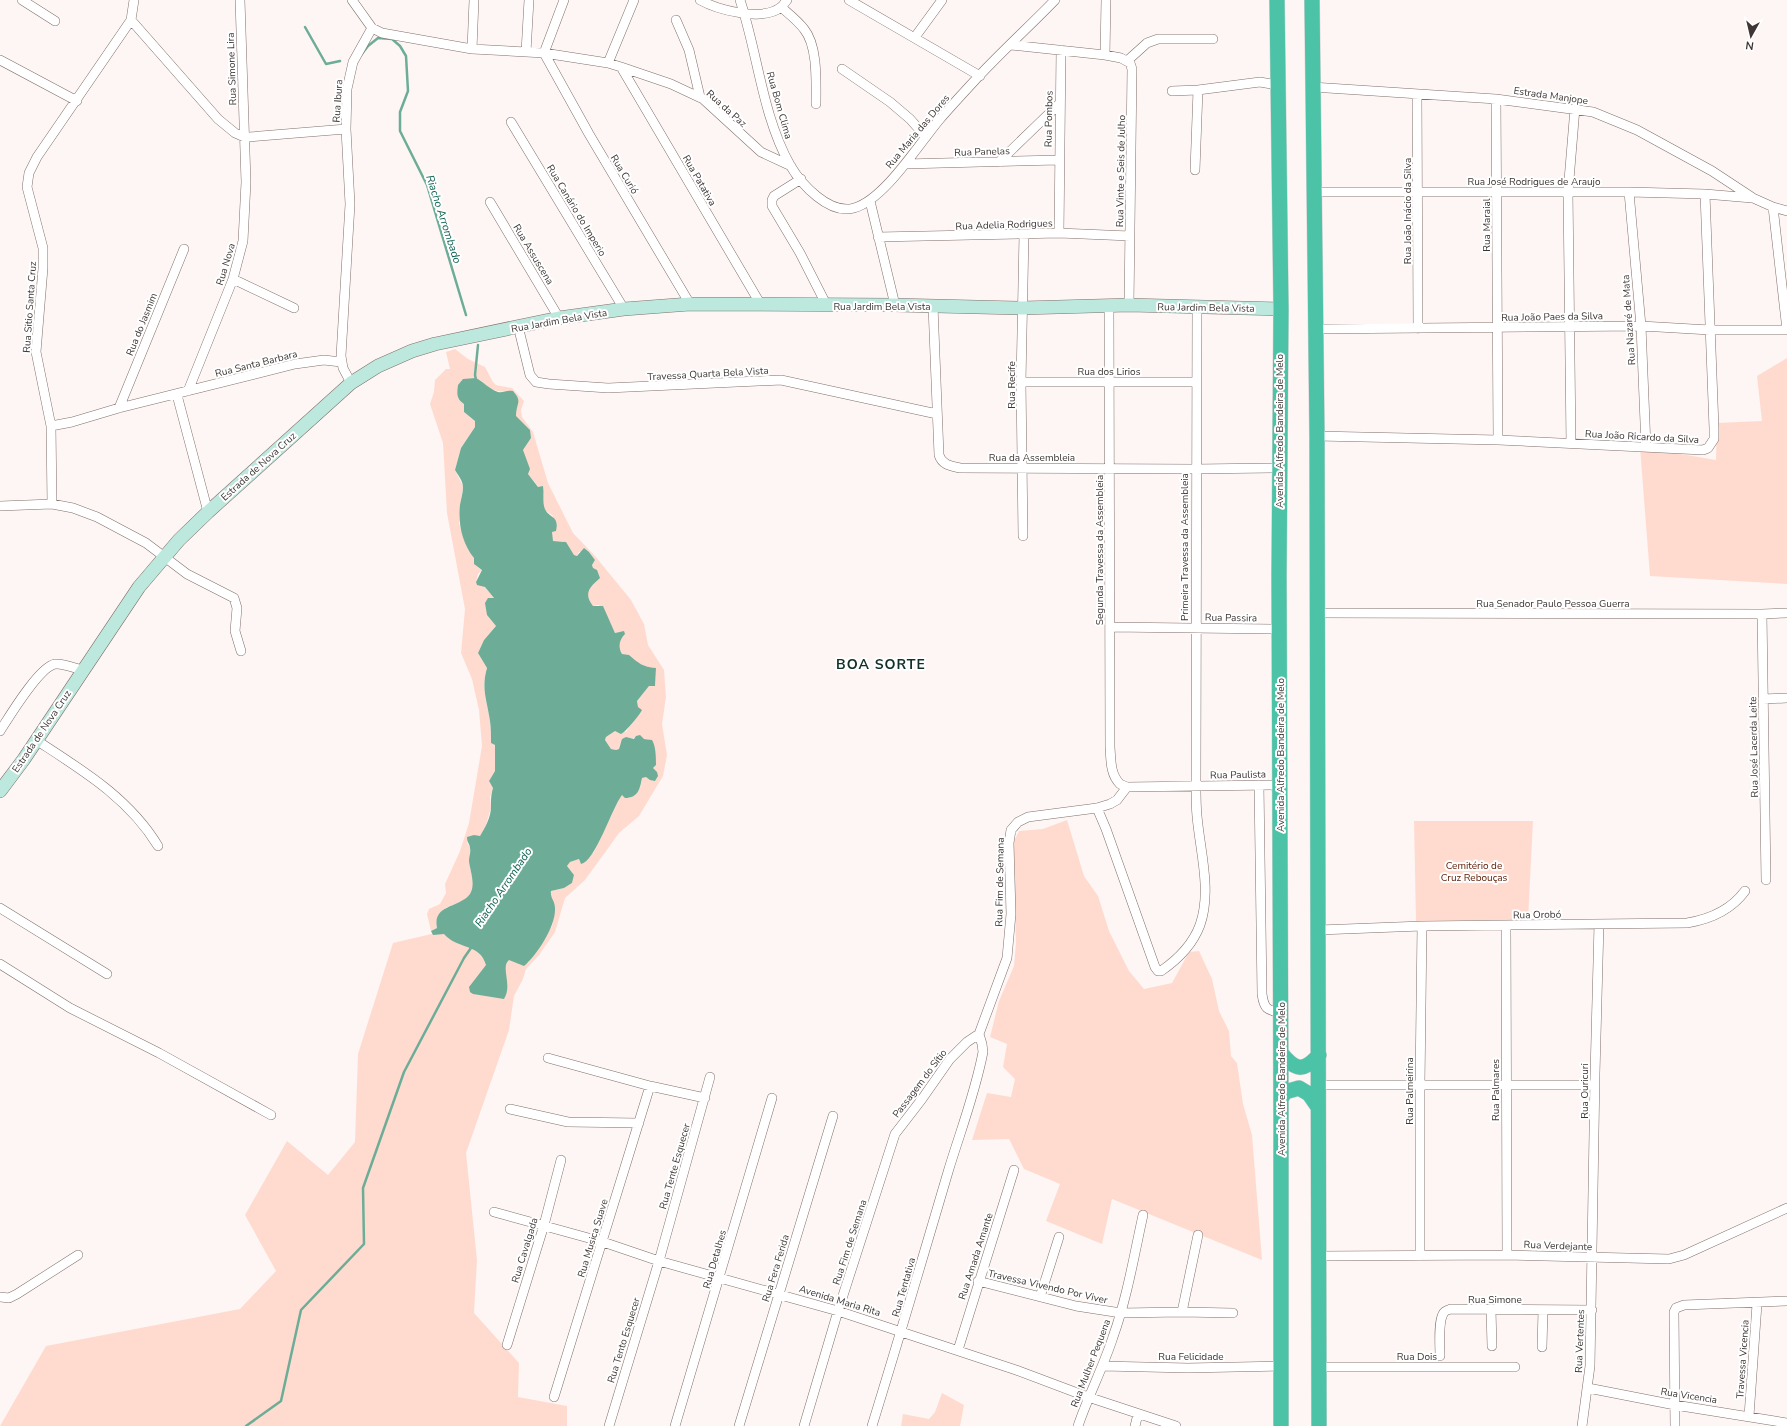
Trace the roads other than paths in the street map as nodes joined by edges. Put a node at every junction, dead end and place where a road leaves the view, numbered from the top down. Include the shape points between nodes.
1 (22, 0) edge
2 (134, 0) edge
3 (240, 0) edge
4 (352, 0) edge
5 (474, 0) edge
6 (529, 0) edge
7 (564, 0) edge
8 (634, 0) edge
9 (700, 0) edge
10 (740, 0) edge
11 (849, 0) edge
12 (942, 0) edge
13 (1055, 0) edge
14 (1106, 0) edge
15 (1277, 0) edge
16 (1312, 0) edge
17 (784, 4) edge
18 (744, 14) junction
19 (131, 20) junction
20 (676, 20) dead end
21 (55, 21) dead end
22 (372, 28) junction
23 (915, 37) junction
24 (1213, 39) dead end
25 (1011, 44) junction
26 (472, 49) junction
27 (1061, 50) junction
28 (526, 52) junction
29 (544, 53) junction
30 (1105, 55) junction
31 (0, 60) edge
32 (1127, 61) junction
33 (608, 63) junction
34 (621, 67) junction
35 (842, 69) dead end
36 (980, 76) junction
37 (1277, 85) junction
38 (1312, 87) junction
39 (1198, 90) junction
40 (1172, 91) dead end
41 (1417, 94) junction
42 (700, 98) junction
43 (1496, 99) junction
44 (77, 101) junction
45 (1060, 103) junction
46 (816, 104) dead end
47 (1575, 108) junction
48 (511, 122) dead end
49 (346, 129) junction
50 (244, 137) junction
51 (926, 137) junction
52 (1059, 160) junction
53 (999, 162) junction
54 (905, 164) junction
55 (791, 166) junction
56 (1195, 170) dead end
57 (801, 179) junction
58 (1315, 192) junction
59 (1418, 192) junction
60 (1568, 192) junction
61 (1629, 192) junction
62 (1497, 193) junction
63 (1704, 194) junction
64 (1753, 198) junction
65 (870, 201) junction
66 (490, 202) dead end
67 (1773, 207) junction
68 (1787, 211) edge
69 (1059, 233) junction
70 (1024, 234) junction
71 (1130, 236) junction
72 (878, 237) junction
73 (184, 249) dead end
74 (233, 279) junction
75 (690, 304) junction
76 (761, 305) junction
77 (895, 305) junction
78 (827, 306) junction
79 (933, 306) junction
80 (1109, 306) junction
81 (1129, 306) junction
82 (294, 308) dead end
83 (1022, 308) junction
84 (1197, 308) junction
85 (624, 309) junction
86 (1280, 309) junction
87 (560, 318) junction
88 (518, 326) junction
89 (1641, 326) junction
90 (1570, 327) junction
91 (1497, 328) junction
92 (1316, 329) junction
93 (1418, 329) junction
94 (1710, 330) junction
95 (1787, 330) edge
96 (486, 333) joint
97 (341, 362) junction
98 (1109, 381) junction
99 (1021, 382) junction
100 (1196, 382) junction
101 (351, 383) junction
102 (188, 391) junction
103 (177, 395) junction
104 (119, 408) junction
105 (937, 414) junction
106 (51, 426) junction
107 (1317, 436) junction
108 (1498, 440) junction
109 (1571, 443) junction
110 (1646, 446) junction
111 (1023, 468) junction
112 (1109, 468) junction
113 (1279, 468) junction
114 (1195, 469) junction
115 (52, 504) junction
116 (0, 506) edge
117 (208, 512) junction
118 (1023, 536) dead end
119 (164, 557) junction
120 (1318, 613) junction
121 (1787, 613) edge
122 (1762, 614) junction
123 (1110, 626) junction
124 (1195, 627) junction
125 (1279, 629) junction
126 (241, 651) dead end
127 (82, 670) junction
128 (1787, 698) edge
129 (1763, 699) junction
130 (0, 731) edge
131 (36, 740) junction
132 (1260, 785) junction
133 (1281, 785) junction
134 (1196, 786) junction
135 (1127, 787) junction
136 (0, 791) edge
137 (1097, 808) junction
138 (158, 846) dead end
139 (1766, 880) dead end
140 (1745, 891) dead end
141 (0, 908) edge
142 (1599, 924) junction
143 (1422, 926) junction
144 (1506, 926) junction
145 (1319, 930) junction
146 (0, 964) edge
147 (107, 974) dead end
148 (1281, 1013) junction
149 (979, 1034) junction
150 (1281, 1053) junction
151 (1319, 1055) junction
152 (548, 1058) dead end
153 (710, 1077) dead end
154 (1420, 1084) junction
155 (1506, 1084) junction
156 (1319, 1085) junction
157 (1595, 1085) junction
158 (650, 1086) junction
159 (705, 1098) junction
160 (772, 1098) dead end
161 (1281, 1099) junction
162 (1318, 1107) junction
163 (510, 1109) dead end
164 (271, 1115) dead end
165 (833, 1116) dead end
166 (638, 1123) junction
167 (895, 1134) joint
168 (561, 1160) dead end
169 (1014, 1170) dead end
170 (1787, 1208) edge
171 (494, 1212) dead end
172 (1142, 1215) dead end
173 (544, 1226) junction
174 (1198, 1235) dead end
175 (1058, 1237) dead end
176 (603, 1242) junction
177 (78, 1255) dead end
178 (1507, 1255) junction
179 (1318, 1256) junction
180 (1420, 1256) junction
181 (1593, 1257) junction
182 (659, 1261) junction
183 (720, 1278) junction
184 (978, 1281) junction
185 (779, 1293) junction
186 (1040, 1297) junction
187 (0, 1298) edge
188 (1787, 1302) edge
189 (1757, 1304) junction
190 (1491, 1310) junction
191 (1543, 1310) junction
192 (1592, 1310) junction
193 (838, 1311) junction
194 (1182, 1312) junction
195 (1121, 1313) junction
196 (1233, 1313) dead end
197 (902, 1331) junction
198 (507, 1344) dead end
199 (1492, 1346) dead end
200 (1542, 1347) dead end
201 (958, 1350) junction
202 (1440, 1356) dead end
203 (1102, 1366) junction
204 (1280, 1366) junction
205 (1318, 1367) junction
206 (1515, 1367) dead end
207 (1588, 1388) junction
208 (554, 1397) dead end
209 (1088, 1397) junction
210 (1675, 1405) junction
211 (1138, 1414) junction
212 (1749, 1416) junction
213 (1787, 1423) edge
214 (609, 1426) edge
215 (675, 1426) edge
216 (739, 1426) edge
217 (804, 1426) edge
218 (872, 1426) edge
219 (1078, 1426) edge
220 (1135, 1426) edge
221 (1176, 1426) edge
222 (1281, 1426) edge
223 (1319, 1426) edge
224 (1582, 1426) edge
225 (1675, 1426) edge

1 - 21 street
2 - 19 street, Rua Sitio Santa Cruz
3 - 50 street, Rua Simone Lira
4 - 22 street
5 - 26 street
6 - 28 street
7 - 29 street
8 - 33 street
9 - 18 street via 722,10
10 - 18 street, Rua Bom Clima
11 - 23 street
12 - 23 street
13 - 25 street, Rua Maria das Dores
14 - 30 street
15 - 37 highway, Avenida Alfredo Bandeira de Melo
16 - 38 highway
17 - 18 street via 766,12
17 - 46 street via 809,38 815,64
18 - 55 street, Rua Bom Clima via 771,120
19 - 44 street, Rua Sitio Santa Cruz
19 - 50 street via 218,119 230,130
20 - 42 street via 689,50
22 - 26 street via 382,33
22 - 49 street, Rua Ibura via 351,68 347,89
23 - 36 street
24 - 32 street via 1158,38 1147,43
25 - 27 street
25 - 36 street, Rua Maria das Dores
26 - 28 street
27 - 30 street
27 - 45 street, Rua Pombos
28 - 29 street
29 - 33 street
29 - 75 street, Rua Curió
30 - 32 street
31 - 44 street
32 - 71 street, Rua Vinte e Seis de Julho via 1132,66 1133,73
33 - 34 street
34 - 42 street, Rua da Paz via 671,84
34 - 76 street, Rua Patativa
35 - 51 street via 890,102
36 - 51 street, Rua Maria das Dores
37 - 39 street via 1260,82
37 - 86 highway, Avenida Alfredo Bandeira de Melo
38 - 41 street, Estrada Manjope
38 - 58 highway
39 - 40 street
39 - 56 street
41 - 43 street, Estrada Manjope
41 - 59 street, Rua João Inácio da Silva
42 - 55 street, Rua da Paz via 761,152
43 - 47 street, Estrada Manjope
43 - 62 street, Rua Maraial
44 - 106 street, Rua Sitio Santa Cruz via 37,157 28,179 30,199 43,248 36,352
45 - 52 street, Rua Pombos
45 - 53 street
47 - 60 street
47 - 64 street, Estrada Manjope via 1593,112 1637,130
48 - 85 street, Rua Canário do Imperio
49 - 50 street
49 - 97 street, Rua Ibura via 350,204
50 - 74 street, Rua Nova via 244,234
51 - 54 street, Rua Maria das Dores
52 - 53 street, Rua Panelas
52 - 69 street, Rua Pombos
53 - 54 street, Rua Panelas
54 - 65 street, Rua Maria das Dores
55 - 57 street, Rua Bom Clima
57 - 65 street, Rua Bom Clima via 822,200 834,207 853,208
57 - 78 street via 774,196 772,206
58 - 59 street, Rua José Rodrigues de Araujo
58 - 92 highway
59 - 62 street, Rua José Rodrigues de Araujo
59 - 93 street, Rua João Inácio da Silva
60 - 61 street, Rua José Rodrigues de Araujo
60 - 62 street, Rua José Rodrigues de Araujo
60 - 90 street
61 - 63 street, Rua José Rodrigues de Araujo
61 - 89 street, Rua Nazaré de Mata
62 - 91 street, Rua Maraial
63 - 64 street, Rua José Rodrigues de Araujo
63 - 94 street, Rua João Ricardo da Silva
64 - 67 street, Estrada Manjope
65 - 72 street
66 - 87 street, Rua Assuscena
67 - 68 street, Estrada Manjope
67 - 95 street
69 - 70 street, Rua Adelia Rodrigues
69 - 71 street, Rua Adelia Rodrigues
70 - 72 street, Rua Adelia Rodrigues
70 - 83 street, Rua Recife
71 - 81 street, Rua Vinte e Seis de Julho
72 - 77 street
73 - 104 street, Rua do Jasmim
74 - 82 street
74 - 102 street, Rua Nova
75 - 76 main road, Rua Jardim Bela Vista
75 - 85 main road, Rua Jardim Bela Vista
76 - 78 main road, Rua Jardim Bela Vista
77 - 78 main road, Rua Jardim Bela Vista
77 - 79 main road, Rua Jardim Bela Vista
79 - 83 main road, Rua Jardim Bela Vista
79 - 105 street, Rua da Assembleia
80 - 81 main road, Rua Jardim Bela Vista
80 - 83 main road, Rua Jardim Bela Vista
80 - 98 street, Segunda Travessa da Assembleia
81 - 84 main road, Rua Jardim Bela Vista
83 - 99 street, Rua Recife
84 - 86 main road, Rua Jardim Bela Vista
84 - 100 street, Primeira Travessa da Assembleia
85 - 87 main road, Rua Jardim Bela Vista
86 - 113 highway, Avenida Alfredo Bandeira de Melo
87 - 88 main road, Rua Jardim Bela Vista
88 - 96 main road, Rua Jardim Bela Vista
88 - 105 street, Travessa Quarta Bela Vista via 529,373 533,380 540,383 629,388 781,380
89 - 90 street, Rua João Paes da Silva
89 - 94 street, Rua João Paes da Silva
89 - 110 street, Rua Nazaré de Mata
90 - 91 street, Rua João Paes da Silva
90 - 109 street
91 - 93 street, Rua João Paes da Silva
91 - 108 street, Rua Maraial
92 - 93 street, Rua João Paes da Silva
92 - 107 highway
94 - 95 street, Rua João Paes da Silva
94 - 110 street, Rua João Ricardo da Silva via 1714,428 1712,446 1702,450
96 - 101 main road, Estrada de Nova Cruz via 412,351 378,366
97 - 101 street, Rua Ibura
97 - 102 street, Rua Santa Barbara via 310,361
98 - 99 street, Rua dos Lirios
98 - 100 street, Rua dos Lirios
98 - 112 street, Segunda Travessa da Assembleia
99 - 111 street, Rua Recife
100 - 114 street, Primeira Travessa da Assembleia
101 - 117 main road, Estrada de Nova Cruz
102 - 103 street, Rua Santa Barbara
103 - 104 street, Rua Santa Barbara
103 - 117 street
104 - 106 street, Rua Santa Barbara
105 - 111 street, Rua da Assembleia via 939,456 945,464 960,468
106 - 115 street, Rua Sitio Santa Cruz
107 - 108 street, Rua João Ricardo da Silva
107 - 120 highway
108 - 109 street, Rua João Ricardo da Silva
109 - 110 street, Rua João Ricardo da Silva
111 - 112 street, Rua da Assembleia
111 - 118 street, Rua Recife
112 - 114 street, Rua da Assembleia
112 - 123 street, Segunda Travessa da Assembleia
113 - 114 street, Rua da Assembleia
113 - 125 highway, Avenida Alfredo Bandeira de Melo
114 - 124 street, Primeira Travessa da Assembleia
115 - 116 street
115 - 119 street via 97,517
117 - 119 main road, Estrada de Nova Cruz
119 - 126 street via 187,574 234,598 237,608 235,631
119 - 127 main road, Estrada de Nova Cruz via 140,586
120 - 122 street, Rua Senador Paulo Pessoa Guerra
120 - 145 highway
121 - 122 street, Rua Senador Paulo Pessoa Guerra
122 - 129 street, Rua José Lacerda Leite
123 - 124 street, Rua Passira
123 - 135 street, Segunda Travessa da Assembleia via 1111,766 1117,781
124 - 125 street, Rua Passira
124 - 134 street, Primeira Travessa da Assembleia
125 - 133 highway, Avenida Alfredo Bandeira de Melo
127 - 130 street via 60,664 48,667
127 - 131 main road, Estrada de Nova Cruz
128 - 129 street
129 - 139 street, Rua José Lacerda Leite
131 - 136 main road, Estrada de Nova Cruz
131 - 138 street via 106,788 136,815
132 - 133 street, Rua Paulista
132 - 134 street, Rua Paulista
132 - 148 street via 1262,994 1266,1008
133 - 148 highway, Avenida Alfredo Bandeira de Melo
134 - 135 street, Rua Paulista
134 - 137 street, Primeira Travessa da Assembleia via 1204,906 1200,926 1191,942 1175,961 1161,971 1155,967
135 - 137 street, Rua Fim de Semana via 1117,800
137 - 149 street, Rua Fim de Semana via 1028,817 1018,822 1011,830 1007,958
140 - 142 street, Rua Orobó via 1728,908 1698,921 1681,924
141 - 147 street
142 - 144 street, Rua Orobó
142 - 157 street, Rua Ouricuri
143 - 144 street, Rua Orobó
143 - 145 street, Rua Orobó
143 - 154 street, Rua Palmeirina
144 - 155 street, Rua Palmares
145 - 151 highway
146 - 164 street via 70,1008 159,1053
148 - 150 highway, Avenida Alfredo Bandeira de Melo
149 - 167 street, Passagem do Sítio via 950,1059
149 - 197 street, Rua Tentativa via 983,1048 971,1102
150 - 151 highway via 1292,1065 1299,1068
150 - 161 highway, Avenida Alfredo Bandeira de Melo
151 - 156 highway
152 - 158 street
153 - 159 street, Rua Tente Esquecer
154 - 155 street
154 - 156 street
154 - 180 street, Rua Palmeirina
155 - 157 street
155 - 178 street, Rua Palmares
156 - 162 highway
157 - 181 street, Rua Ouricuri
158 - 159 street
158 - 166 street, Rua Musica Suave
159 - 182 street, Rua Tente Esquecer
160 - 183 street, Rua Detalhes
161 - 162 highway via 1286,1092 1299,1088 1309,1094
161 - 204 highway, Avenida Alfredo Bandeira de Melo
162 - 179 highway
163 - 166 street via 568,1122
165 - 185 street, Rua Fera Ferida
166 - 176 street, Rua Musica Suave
167 - 193 street, Rua Fim de Semana
168 - 173 street, Rua Cavalgada
169 - 184 street, Rua Amada Amante
170 - 181 street, Rua Verdejante via 1677,1258
171 - 173 street, Avenida Maria Rita
172 - 195 street, Rua Mulher Pequena
173 - 176 street, Avenida Maria Rita
173 - 198 street, Rua Cavalgada
174 - 194 street
175 - 186 street
176 - 182 street, Avenida Maria Rita
176 - 208 street, Rua Musica Suave
177 - 187 street via 13,1296
178 - 180 street, Rua Verdejante
178 - 181 street, Rua Verdejante
179 - 180 street, Rua Verdejante
179 - 205 highway
181 - 192 street, Rua Vertentes
182 - 183 street, Avenida Maria Rita
182 - 214 street, Rua Tento Esquecer
183 - 185 street, Avenida Maria Rita
183 - 215 street, Rua Detalhes
184 - 186 street, Travessa Vivendo Por Viver
184 - 201 street, Rua Amada Amante
185 - 193 street, Avenida Maria Rita
185 - 216 street, Rua Fera Ferida
186 - 195 street, Travessa Vivendo Por Viver
188 - 189 street
189 - 210 street via 1684,1305 1674,1310
189 - 212 street, Travessa Vicencia
190 - 191 street, Rua Simone
190 - 199 street
190 - 202 street, Rua Simone via 1446,1311 1441,1321
191 - 192 street, Rua Simone
191 - 200 street
192 - 207 street, Rua Vertentes
193 - 197 street, Avenida Maria Rita
193 - 217 street, Rua Fim de Semana
194 - 195 street, Travessa Vivendo Por Viver
194 - 196 street, Travessa Vivendo Por Viver
195 - 203 street, Rua Mulher Pequena
197 - 201 street, Avenida Maria Rita
197 - 218 street, Rua Tentativa
201 - 209 street, Avenida Maria Rita
203 - 204 street, Rua Felicidade
203 - 209 street, Rua Mulher Pequena
204 - 222 highway, Avenida Alfredo Bandeira de Melo
205 - 206 street, Rua Dois
205 - 223 highway
207 - 210 street, Rua Vicencia
207 - 224 street, Rua Vertentes
209 - 211 street, Avenida Maria Rita
209 - 219 street, Rua Mulher Pequena
210 - 212 street, Rua Vicencia
210 - 225 street
211 - 220 street
211 - 221 street, Avenida Maria Rita
212 - 213 street, Rua Vicencia

